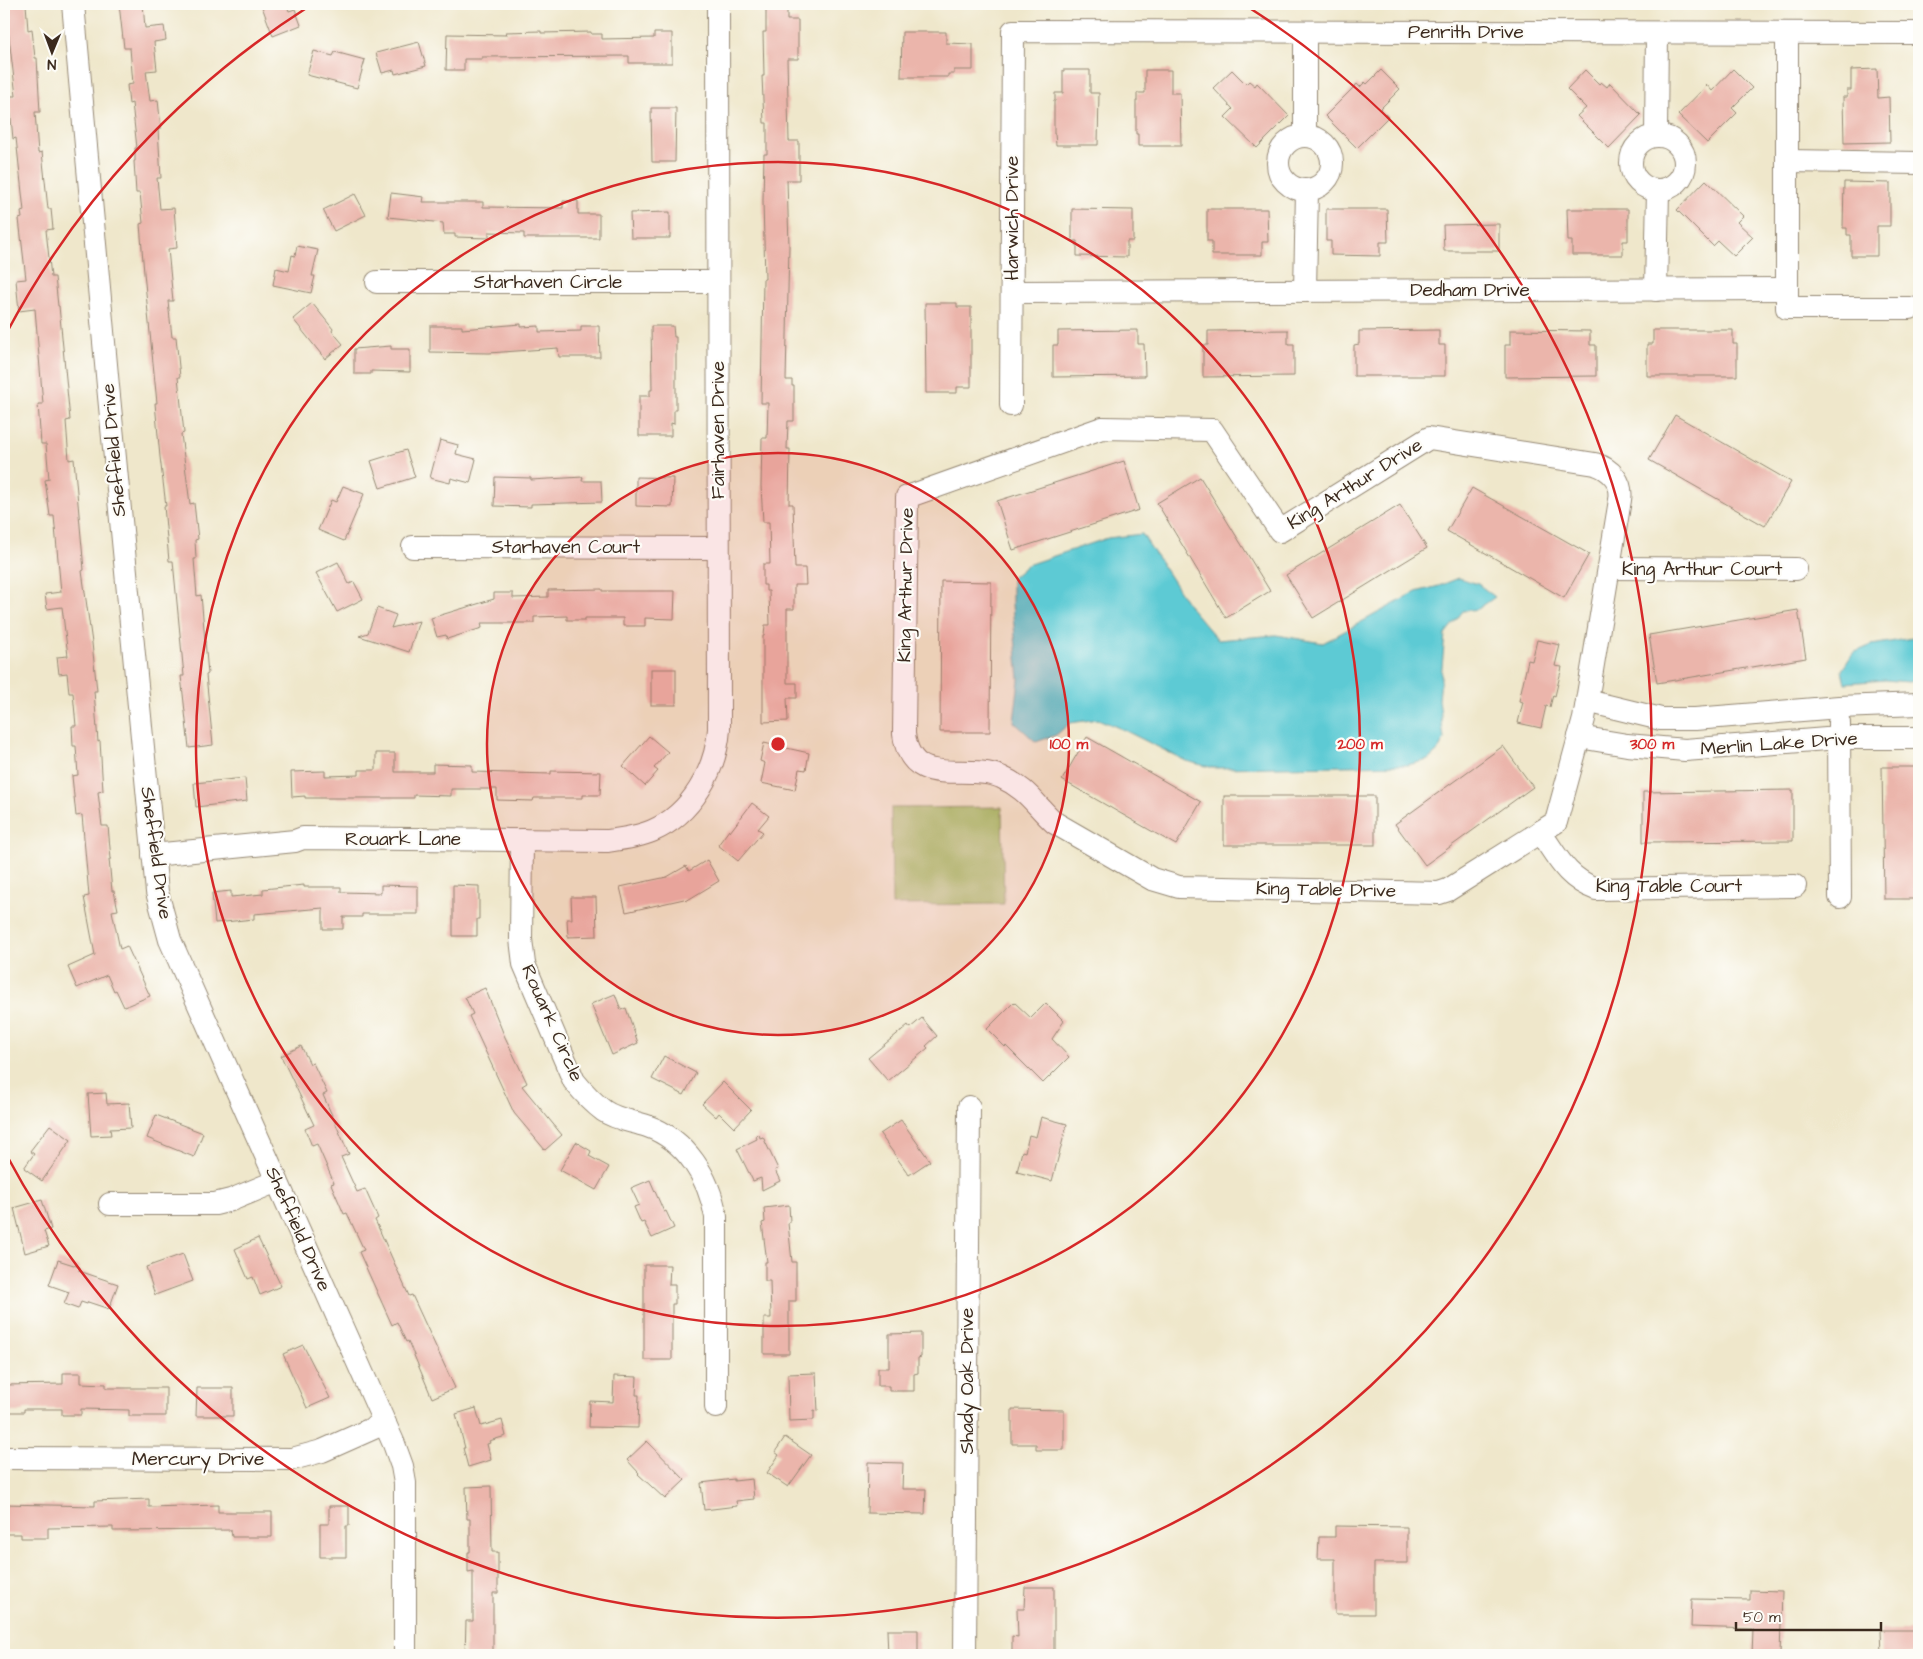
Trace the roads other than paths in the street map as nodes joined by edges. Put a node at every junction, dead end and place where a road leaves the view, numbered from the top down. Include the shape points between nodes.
1 (73, 4) edge
2 (718, 4) edge
3 (1013, 31) joint
4 (1305, 32) junction
5 (1657, 32) junction
6 (1786, 33) junction
7 (1919, 33) edge
8 (1656, 135) junction
9 (1305, 136) junction
10 (1787, 161) junction
11 (1919, 162) edge
12 (1307, 190) junction
13 (1658, 190) junction
14 (377, 282) dead end
15 (718, 282) junction
16 (1787, 289) junction
17 (1656, 290) junction
18 (1305, 291) junction
19 (1012, 292) junction
20 (1910, 308) dead end
21 (1011, 406) dead end
22 (413, 547) dead end
23 (718, 548) junction
24 (1609, 568) junction
25 (1796, 569) dead end
26 (1919, 704) edge
27 (1839, 708) junction
28 (1583, 719) junction
29 (1839, 738) junction
30 (1919, 738) edge
31 (1003, 778) joint
32 (653, 830) joint
33 (1540, 832) junction
34 (522, 840) junction
35 (153, 855) junction
36 (1795, 886) dead end
37 (1840, 897) dead end
38 (969, 1106) dead end
39 (277, 1181) junction
40 (110, 1204) dead end
41 (716, 1407) dead end
42 (385, 1423) junction
43 (4, 1458) edge
44 (405, 1655) edge
45 (964, 1655) edge

1 - 35 street, Sheffield Drive
2 - 15 street, Fairhaven Drive
3 - 4 street, Penrith Drive
3 - 19 street, Harwich Drive
4 - 5 street, Penrith Drive
4 - 9 street
5 - 6 street, Penrith Drive
5 - 8 street
6 - 7 street, Penrith Drive
6 - 10 street
8 - 13 street via 1639,143 1630,159 1634,177 1649,189
8 - 13 street via 1673,140 1684,153 1685,162 1675,184
9 - 12 street via 1327,148 1332,164 1326,180
9 - 12 street via 1288,142 1278,157 1278,166 1286,182 1294,188
10 - 11 street
10 - 16 street
12 - 18 street
13 - 17 street
14 - 15 street, Starhaven Circle
15 - 23 street, Fairhaven Drive
16 - 17 street, Dedham Drive
16 - 20 street via 1787,308
17 - 18 street, Dedham Drive
18 - 19 street, Dedham Drive
19 - 21 street, Harwich Drive
22 - 23 street, Starhaven Court
23 - 32 street, Fairhaven Drive via 716,752 708,775 690,802
24 - 25 street, King Arthur Court
24 - 28 street, King Arthur Drive
24 - 31 street, King Arthur Drive via 1620,492 1612,474 1595,464 1429,438 1280,531 1212,430 1102,428 907,497 905,742 914,760 929,770 978,772
26 - 27 street, Merlin Lake Drive
27 - 28 street, Merlin Lake Drive via 1695,720
27 - 29 street
28 - 29 street, Merlin Lake Drive via 1627,745 1685,750
28 - 33 street, King Table Drive via 1556,822
29 - 30 street, Merlin Lake Drive
29 - 37 street
31 - 33 street, King Table Drive via 1026,792 1055,824 1152,878 1179,887 1438,893 1448,890
32 - 34 street, Rouark Lane via 607,841
33 - 36 street, King Table Court via 1567,872 1582,884 1596,888
34 - 35 street, Rouark Lane via 303,838
34 - 41 street, Rouark Circle via 521,939 524,964 574,1081 606,1112 621,1120 648,1126 672,1140 697,1166 710,1191 716,1217
35 - 39 street, Sheffield Drive via 170,940
38 - 45 street, Shady Oak Drive
39 - 40 street via 215,1204
39 - 42 street, Sheffield Drive
42 - 43 street, Mercury Drive via 322,1451 292,1459
42 - 44 street, Sheffield Drive via 402,1466 405,1483

